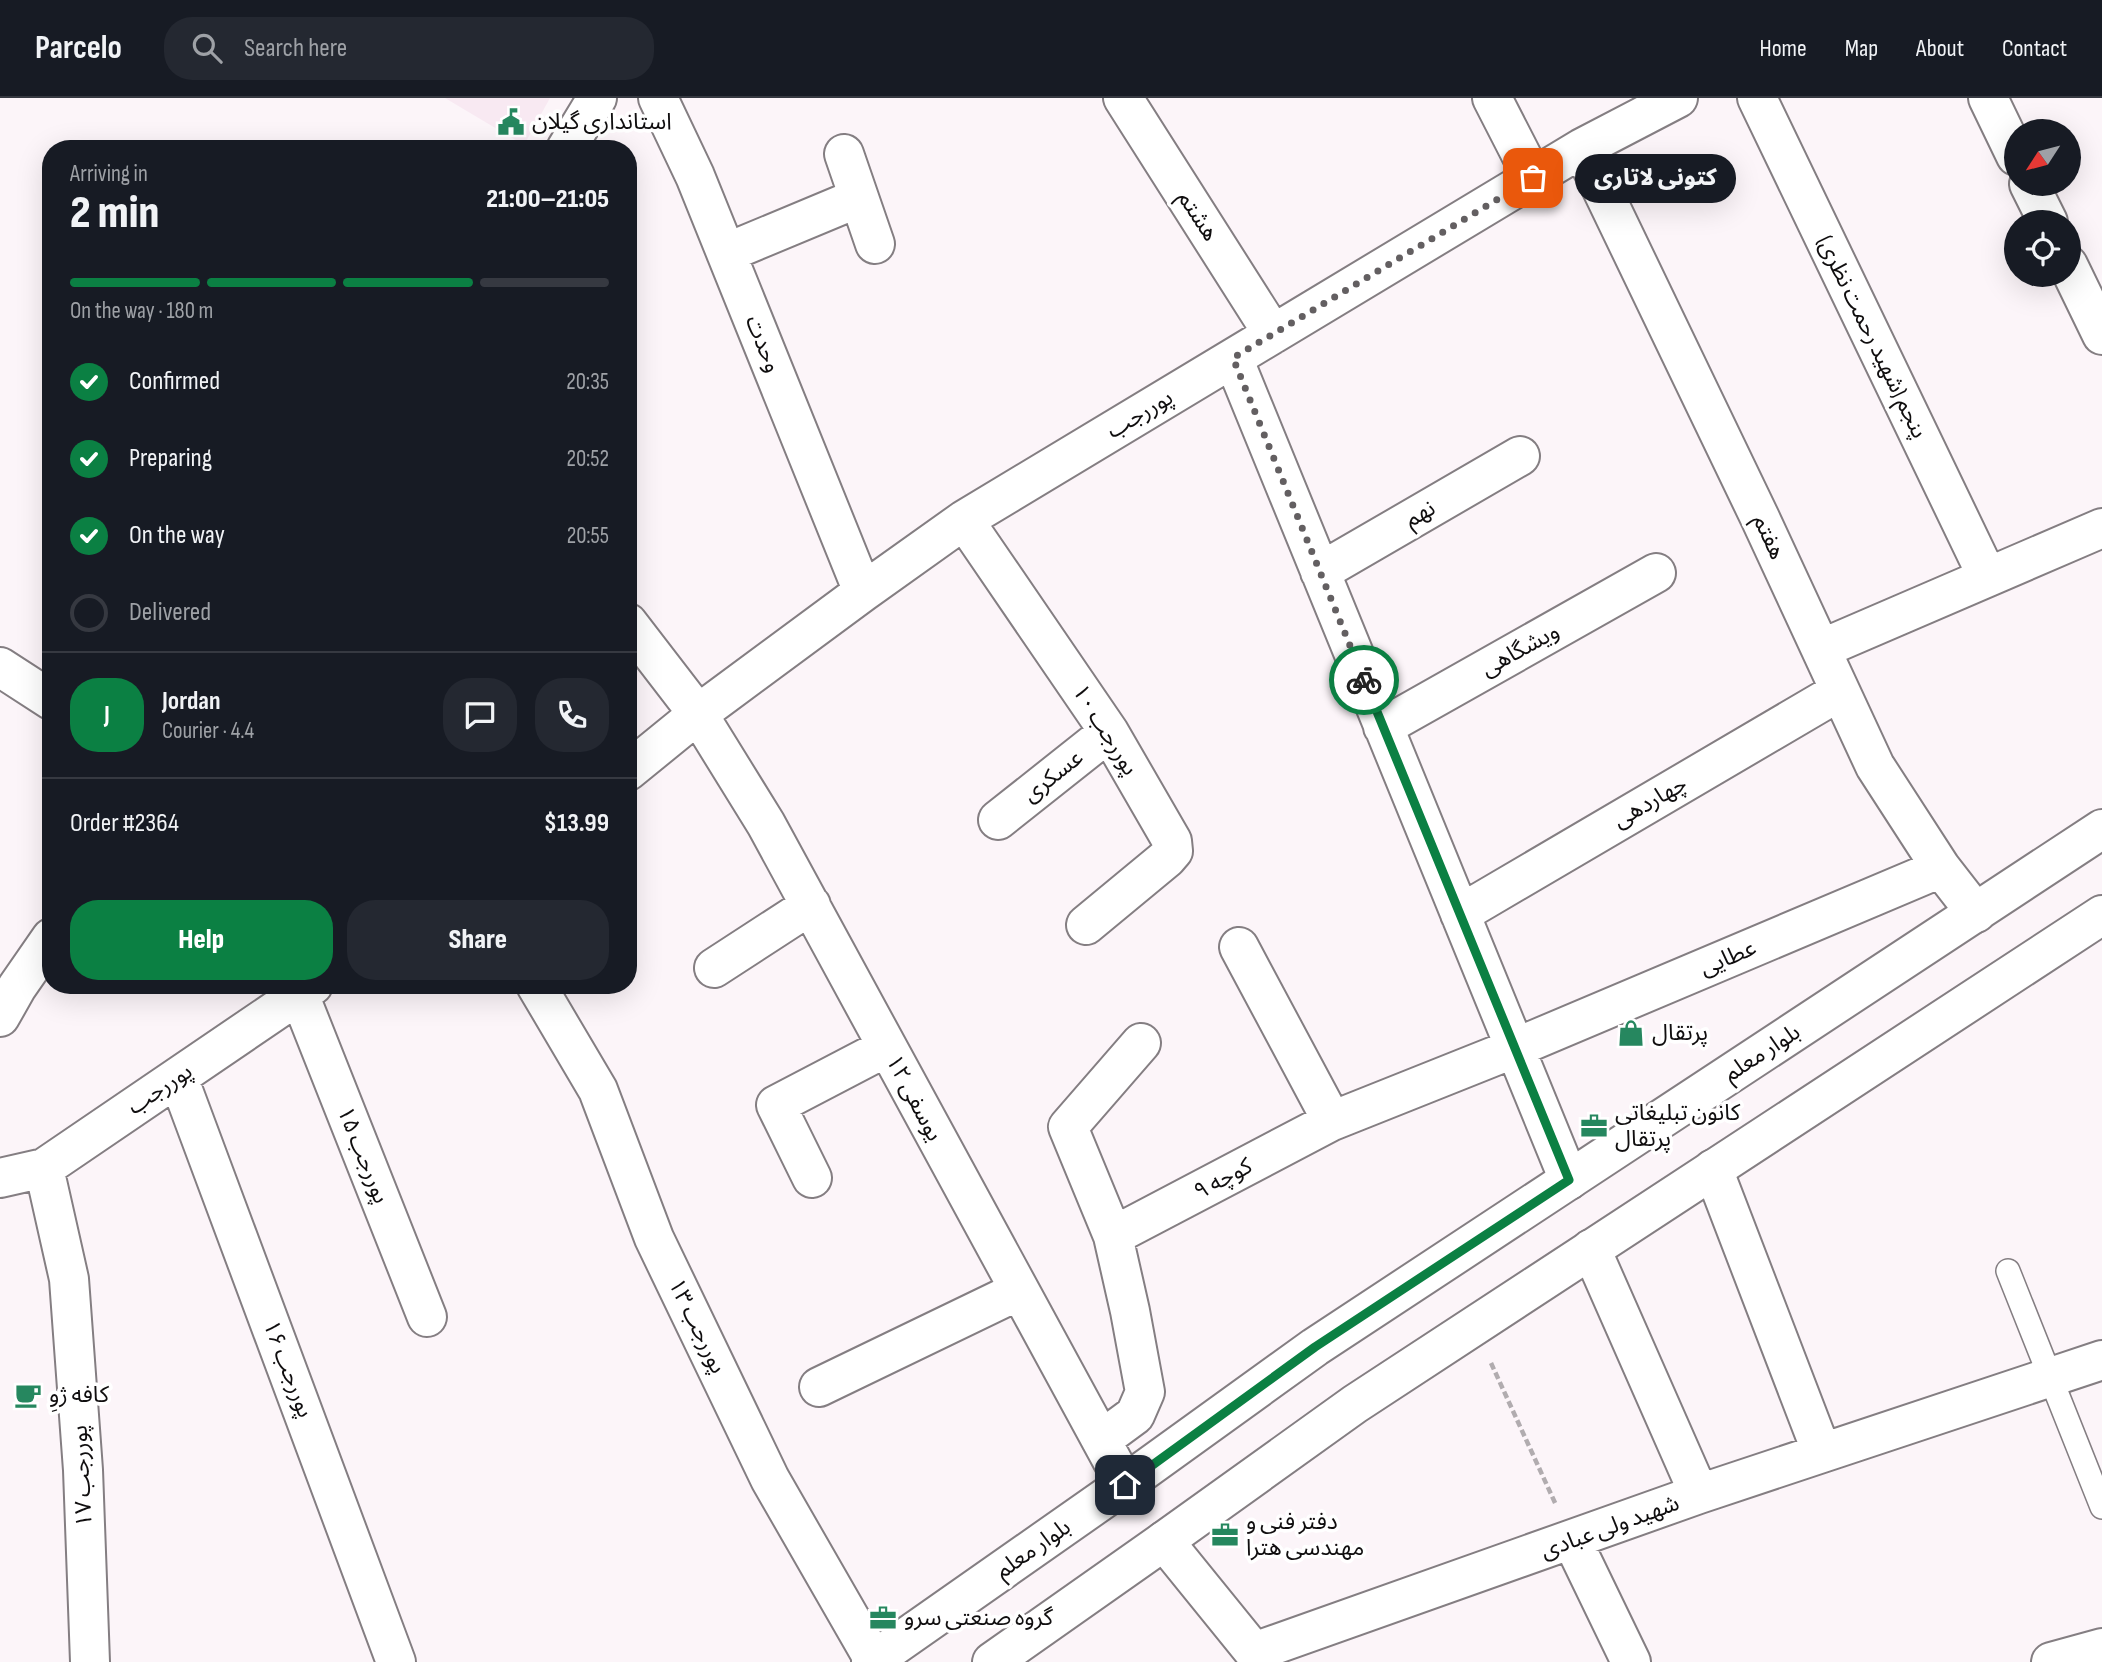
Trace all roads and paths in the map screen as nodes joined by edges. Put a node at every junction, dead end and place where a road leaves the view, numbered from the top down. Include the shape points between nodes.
1 (597, 98) edge
2 (658, 98) edge
3 (1123, 98) edge
4 (1492, 98) edge
5 (1678, 98) edge
6 (1757, 98) edge
7 (1988, 98) edge
8 (2004, 131) edge
9 (571, 140) edge
10 (1582, 148) junction
11 (844, 154) dead end
12 (1533, 178) junction
13 (858, 198) junction
14 (875, 244) dead end
15 (726, 253) junction
16 (2079, 287) edge
17 (1273, 334) junction
18 (2102, 335) edge
19 (1233, 358) junction
20 (1520, 456) dead end
21 (964, 520) junction
22 (2102, 528) edge
23 (1320, 572) junction
24 (1656, 573) dead end
25 (1987, 576) junction
26 (863, 592) junction
27 (637, 635) edge
28 (1821, 649) junction
29 (0, 667) edge
30 (1840, 691) junction
31 (42, 694) edge
32 (698, 715) junction
33 (1383, 727) junction
34 (1109, 732) junction
35 (637, 764) edge
36 (998, 820) dead end
37 (2102, 829) edge
38 (1941, 868) junction
39 (811, 905) junction
40 (1976, 913) junction
41 (1460, 914) junction
42 (2102, 915) edge
43 (1086, 925) dead end
44 (1239, 947) dead end
45 (42, 948) edge
46 (714, 968) dead end
47 (6, 994) edge
48 (300, 994) edge
49 (307, 994) edge
50 (541, 994) edge
51 (1141, 1043) dead end
52 (887, 1047) junction
53 (1515, 1048) junction
54 (178, 1077) junction
55 (1332, 1121) junction
56 (44, 1168) junction
57 (1713, 1169) junction
58 (0, 1178) edge
59 (812, 1178) dead end
60 (1569, 1180) junction
61 (1113, 1236) junction
62 (1591, 1249) junction
63 (2008, 1271) dead end
64 (1018, 1291) junction
65 (427, 1317) dead end
66 (1474, 1325) junction
67 (2102, 1360) edge
68 (2051, 1376) junction
69 (819, 1387) dead end
70 (1101, 1440) junction
71 (1822, 1453) junction
72 (1125, 1485) junction
73 (1699, 1494) junction
74 (2102, 1507) edge
75 (1572, 1540) junction
76 (1164, 1541) junction
77 (2102, 1648) edge
78 (1254, 1657) edge
79 (873, 1661) edge
80 (90, 1662) edge
81 (397, 1662) edge
82 (992, 1662) edge
83 (1631, 1662) edge
84 (2051, 1662) edge

1 - 9 street
2 - 15 street, وحدت
3 - 17 street, هشتم
4 - 12 street
5 - 10 street, پوررجب
6 - 25 street, پنجم (شهید رحمت نظری)
7 - 8 street
10 - 12 street, پوررجب
10 - 28 street, هفتم
11 - 13 street
12 - 17 street, پوررجب
13 - 14 street
13 - 15 street
15 - 26 street, وحدت
16 - 18 street
17 - 19 street, پوررجب
19 - 21 street, پوررجب
19 - 23 street
20 - 23 street, نهم
21 - 26 street, پوررجب
21 - 34 street, پوررجب ۱۰
22 - 25 street
23 - 33 street
24 - 33 street, ویشگاهی
25 - 28 street
26 - 32 street, پوررجب
27 - 32 street, یوسفی ۱۲
28 - 30 street, هفتم
29 - 31 street
30 - 38 street, هفتم via 1875,766
30 - 41 street, چهاردهی
32 - 35 street, پوررجب
32 - 39 street, یوسفی ۱۲
33 - 41 street
34 - 36 street, عسکری
34 - 43 street, پوررجب ۱۰ via 1172,841 1173,851
37 - 40 street, بلوار معلم
38 - 40 street, هفتم
38 - 53 street, عطایی
39 - 46 street
39 - 52 street, یوسفی ۱۲
40 - 60 street, بلوار معلم
41 - 53 street
42 - 57 street
44 - 55 street
45 - 47 street
48 - 54 street, پوررجب
49 - 65 street, پوررجب ۱۵
50 - 79 street, پوررجب ۱۳ via 598,1090 654,1238 770,1479
51 - 61 street via 1068,1127
52 - 59 street via 776,1105
52 - 64 street, یوسفی ۱۲
53 - 55 street, عطایی
53 - 60 street
54 - 56 street, پوررجب
54 - 81 street, پوررجب ۱۶
55 - 61 street, کوچه ۹
56 - 58 street, پوررجب
56 - 80 street, پوررجب ۱۷ via 69,1279 83,1470
57 - 62 street
57 - 71 street
60 - 72 street, بلوار معلم via 1315,1347
61 - 70 street via 1145,1392 1135,1415
62 - 66 street
62 - 73 street
63 - 68 lane
64 - 69 street
64 - 70 street, یوسفی ۱۲
66 - 75 path
66 - 76 street via 1354,1404
67 - 68 street, شهید ولی عبادی
68 - 71 street, شهید ولی عبادی
68 - 74 lane
70 - 72 street, یوسفی ۱۲
71 - 73 street, شهید ولی عبادی
72 - 79 street, بلوار معلم
73 - 75 street, شهید ولی عبادی
75 - 78 street, شهید ولی عبادی
75 - 83 street
76 - 78 street, شهید ولی عبادی
76 - 82 street
77 - 84 street

